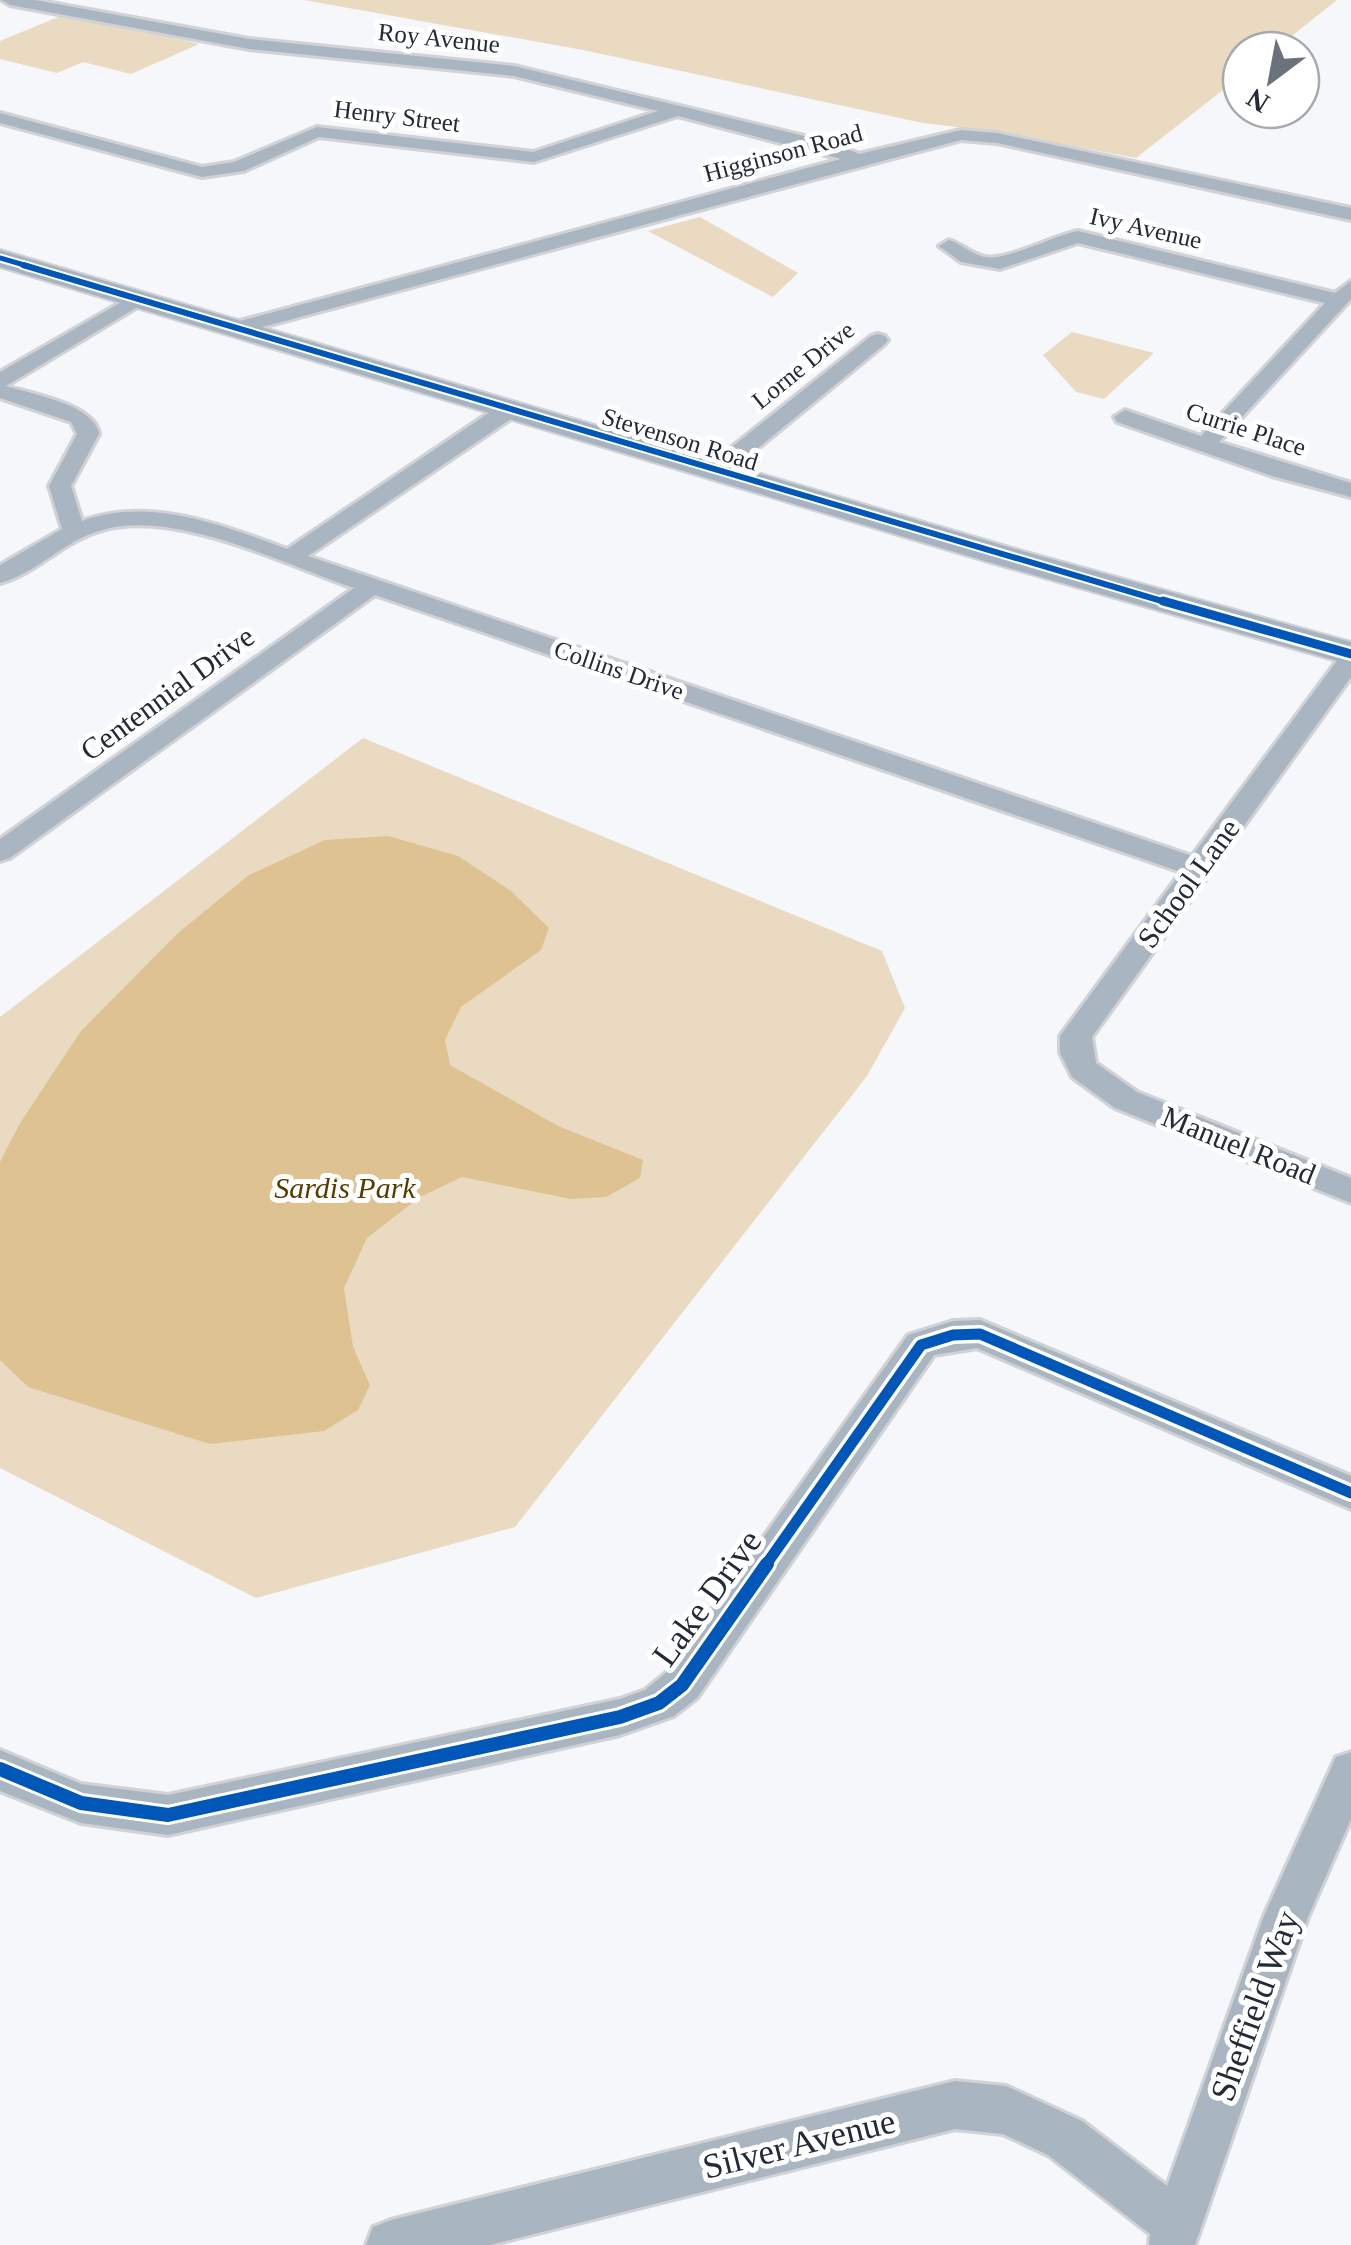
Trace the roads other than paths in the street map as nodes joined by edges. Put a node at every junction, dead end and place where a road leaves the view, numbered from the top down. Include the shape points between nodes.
1 (10, 0) edge
2 (676, 111) junction
3 (0, 118) edge
4 (856, 159) junction
5 (1351, 214) edge
6 (949, 246) dead end
7 (0, 258) edge
8 (1345, 293) edge
9 (137, 298) junction
10 (236, 328) junction
11 (878, 340) dead end
12 (0, 381) edge
13 (0, 390) edge
14 (510, 410) junction
15 (1126, 417) dead end
16 (1204, 446) junction
17 (716, 471) junction
18 (1351, 490) edge
19 (74, 531) junction
20 (290, 558) junction
21 (0, 576) edge
22 (372, 586) junction
23 (1351, 657) edge
24 (0, 852) edge
25 (1199, 868) junction
26 (1126, 1100) joint
27 (1351, 1190) edge
28 (1351, 1493) edge
29 (1351, 1771) edge
30 (2, 1772) edge
31 (1174, 2235) edge
32 (391, 2245) edge

1 - 2 street, Roy Avenue via 249,44 514,71
2 - 3 street, Henry Street via 534,157 316,132 238,166 202,172
2 - 4 street, Roy Avenue
4 - 5 street, Higginson Road via 948,137 998,138
4 - 10 street, Higginson Road
6 - 8 street, Ivy Avenue via 963,258 1002,265 1050,240 1078,237
7 - 9 street, Stevenson Road
8 - 16 street
9 - 10 street, Stevenson Road
9 - 12 street
10 - 14 street, Stevenson Road
11 - 17 street, Lorne Drive
13 - 19 street via 79,416 87,426 60,486
14 - 17 street, Stevenson Road
14 - 20 street
15 - 16 street, Currie Place
16 - 18 street, Currie Place
17 - 23 street, Stevenson Road
19 - 20 street via 152,519 200,527
19 - 21 street
20 - 22 street, Collins Drive
22 - 24 street, Centennial Drive
22 - 25 street, Collins Drive
23 - 25 street, School Lane
25 - 26 street, School Lane via 1076,1036 1083,1069
26 - 27 street, Manuel Road
28 - 30 street, Lake Drive via 980,1334 953,1335 921,1345 682,1685 658,1703 620,1717 168,1814 114,1813 70,1802
29 - 31 street, Sheffield Way via 1286,1916
31 - 32 street, Silver Avenue via 1064,2138 1006,2110 954,2105

